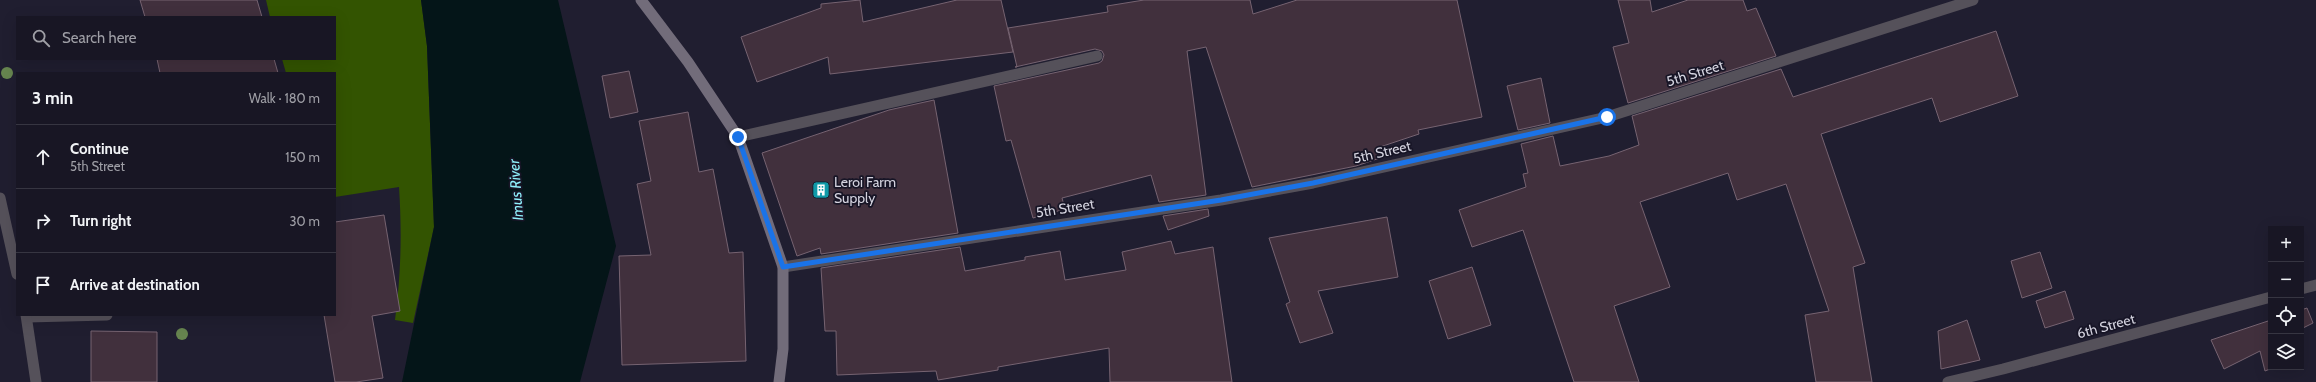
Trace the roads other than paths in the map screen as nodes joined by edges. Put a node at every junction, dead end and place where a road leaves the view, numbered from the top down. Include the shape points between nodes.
1 (641, 0) edge
2 (1973, 0) edge
3 (1097, 56) dead end
4 (738, 137) junction
5 (0, 198) edge
6 (783, 267) junction
7 (16, 270) edge
8 (2316, 285) edge
9 (2304, 288) edge
10 (2268, 298) edge
11 (26, 316) edge
12 (36, 382) edge
13 (779, 382) edge
14 (1948, 382) edge

1 - 4 main road via 688,62
2 - 6 street, 5th Street via 1607,117 1313,183 1221,200
3 - 4 street
4 - 6 main road
5 - 7 street
6 - 13 main road via 783,350
8 - 9 street
10 - 14 street, 6th Street
11 - 12 street

